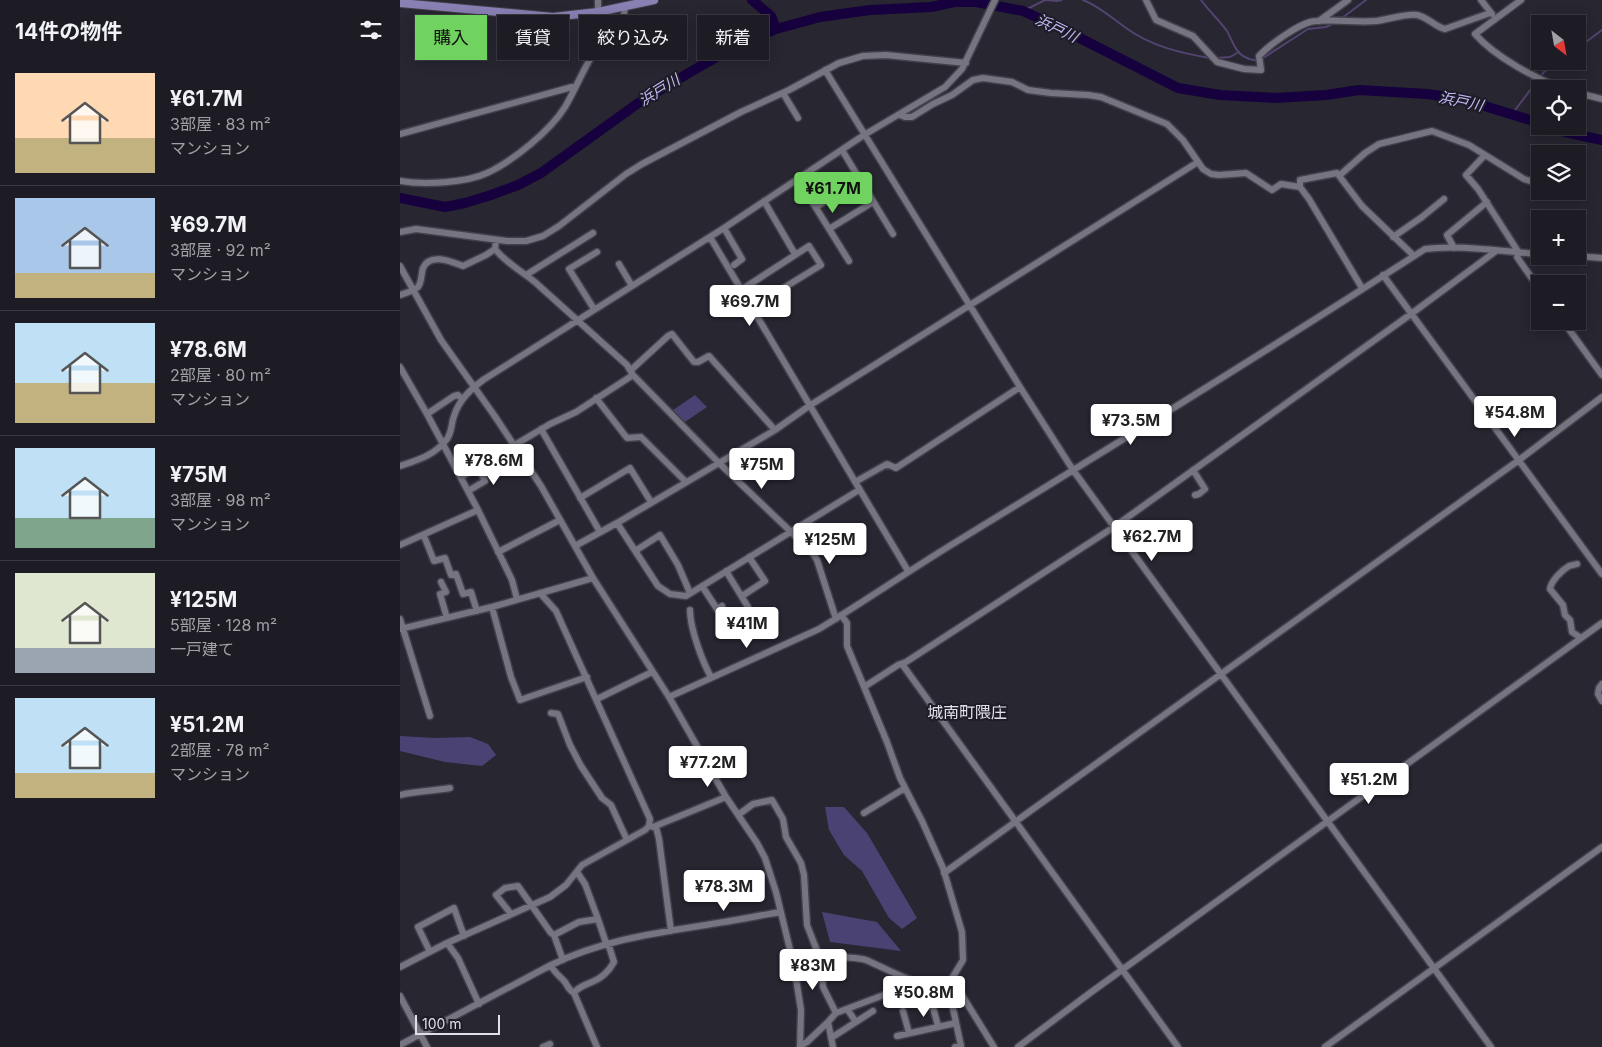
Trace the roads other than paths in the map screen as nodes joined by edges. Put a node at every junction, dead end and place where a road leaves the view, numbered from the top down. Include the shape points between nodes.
1 (598, 0) edge
2 (654, 0) edge
3 (995, 0) edge
4 (1146, 0) edge
5 (1348, 0) edge
6 (1481, 0) edge
7 (1521, 0) edge
8 (400, 3) edge
9 (449, 4) edge
10 (625, 6) junction
11 (598, 12) junction
12 (1490, 13) junction
13 (1495, 20) junction
14 (1318, 22) junction
15 (967, 60) junction
16 (825, 70) junction
17 (1543, 80) edge
18 (575, 88) junction
19 (782, 93) junction
20 (1586, 95) edge
21 (1602, 99) edge
22 (900, 115) junction
23 (798, 118) dead end
24 (400, 134) edge
25 (864, 135) junction
26 (842, 150) junction
27 (1484, 156) junction
28 (1198, 162) junction
29 (1340, 175) junction
30 (798, 179) junction
31 (859, 179) junction
32 (400, 181) edge
33 (1531, 181) edge
34 (1300, 187) junction
35 (1444, 199) dead end
36 (764, 201) junction
37 (873, 202) junction
38 (1487, 202) junction
39 (816, 207) junction
40 (724, 228) junction
41 (830, 229) junction
42 (400, 232) edge
43 (593, 233) dead end
44 (893, 234) dead end
45 (710, 237) junction
46 (1393, 237) junction
47 (496, 240) junction
48 (1454, 248) junction
49 (495, 249) junction
50 (1496, 251) junction
51 (597, 252) dead end
52 (1519, 253) junction
53 (795, 254) junction
54 (1531, 254) edge
55 (1414, 256) junction
56 (1586, 257) edge
57 (1602, 258) edge
58 (849, 261) dead end
59 (619, 264) dead end
60 (734, 265) dead end
61 (400, 266) edge
62 (526, 275) junction
63 (1383, 276) junction
64 (1531, 277) edge
65 (632, 286) junction
66 (1362, 288) junction
67 (413, 290) junction
68 (741, 290) junction
69 (400, 295) edge
70 (971, 305) junction
71 (752, 308) junction
72 (594, 309) junction
73 (1411, 314) junction
74 (576, 321) junction
75 (1570, 330) edge
76 (401, 372) edge
77 (632, 372) junction
78 (1602, 375) edge
79 (474, 386) junction
80 (1020, 388) junction
81 (1602, 397) edge
82 (596, 398) junction
83 (462, 399) junction
84 (809, 406) junction
85 (427, 414) junction
86 (541, 429) junction
87 (775, 430) junction
88 (442, 443) junction
89 (515, 446) junction
90 (1519, 460) junction
91 (719, 463) junction
92 (400, 466) edge
93 (478, 467) junction
94 (1073, 470) junction
95 (1193, 470) junction
96 (461, 477) junction
97 (686, 482) junction
98 (855, 482) junction
99 (859, 490) junction
100 (468, 491) junction
101 (1195, 495) dead end
102 (580, 498) junction
103 (652, 502) junction
104 (478, 510) junction
105 (560, 520) junction
106 (617, 523) junction
107 (1114, 526) junction
108 (790, 531) junction
109 (600, 532) junction
110 (424, 536) junction
111 (400, 546) edge
112 (575, 546) junction
113 (635, 551) junction
114 (498, 552) junction
115 (749, 557) junction
116 (1577, 564) dead end
117 (726, 571) junction
118 (908, 571) junction
119 (1602, 574) edge
120 (593, 578) junction
121 (441, 582) dead end
122 (702, 586) junction
123 (540, 593) junction
124 (690, 593) junction
125 (742, 596) junction
126 (517, 599) junction
127 (722, 606) dead end
128 (748, 606) dead end
129 (492, 607) junction
130 (690, 610) dead end
131 (477, 611) junction
132 (838, 617) junction
133 (447, 618) junction
134 (400, 619) edge
135 (1602, 623) edge
136 (401, 629) edge
137 (1581, 638) junction
138 (902, 664) junction
139 (652, 672) junction
140 (1221, 675) junction
141 (587, 677) junction
142 (711, 677) junction
143 (1602, 684) edge
144 (864, 687) junction
145 (668, 697) junction
146 (597, 699) junction
147 (1602, 701) edge
148 (551, 713) dead end
149 (430, 716) dead end
150 (450, 788) dead end
151 (905, 788) junction
152 (400, 795) edge
153 (726, 797) junction
154 (864, 813) dead end
155 (738, 815) junction
156 (1016, 822) junction
157 (1327, 822) junction
158 (652, 826) junction
159 (627, 840) junction
160 (1602, 846) edge
161 (577, 872) junction
162 (944, 873) junction
163 (532, 905) junction
164 (781, 912) junction
165 (511, 914) junction
166 (598, 919) junction
167 (671, 931) junction
168 (554, 935) junction
169 (464, 936) junction
170 (607, 943) junction
171 (447, 944) junction
172 (430, 952) junction
173 (563, 960) junction
174 (822, 961) junction
175 (551, 965) junction
176 (794, 966) junction
177 (400, 968) edge
178 (1433, 968) junction
179 (1123, 970) junction
180 (914, 981) junction
181 (950, 982) junction
182 (574, 993) junction
183 (400, 996) edge
184 (930, 996) dead end
185 (479, 1004) junction
186 (847, 1009) junction
187 (873, 1011) dead end
188 (903, 1011) dead end
189 (836, 1013) junction
190 (828, 1022) junction
191 (856, 1022) junction
192 (956, 1023) junction
193 (938, 1026) junction
194 (909, 1033) junction
195 (420, 1035) junction
196 (897, 1036) dead end
197 (831, 1038) junction
198 (550, 1044) dead end
199 (400, 1045) edge
200 (800, 1046) edge
201 (426, 1047) edge
202 (543, 1047) edge
203 (597, 1047) edge
204 (833, 1047) edge
205 (955, 1047) edge
206 (994, 1047) edge
207 (1018, 1047) edge
208 (1178, 1047) edge
209 (1325, 1047) edge
210 (1491, 1047) edge

1 - 11 street
2 - 10 main road
3 - 15 street
4 - 14 street via 1156,20 1193,36 1217,62 1244,69 1261,70 1259,56 1266,48 1299,27
5 - 14 street
6 - 12 street
7 - 13 street
8 - 9 main road
9 - 11 main road via 553,17
10 - 11 main road
10 - 18 street via 623,19 600,44
12 - 13 street
12 - 14 street via 1445,28 1416,14 1360,22
13 - 17 street via 1475,34 1494,51
15 - 16 street via 864,56
15 - 22 street via 952,81
16 - 19 street
16 - 25 street
18 - 24 street
18 - 32 street via 565,108 545,130 525,148 486,173 442,182
19 - 23 street
19 - 47 street via 642,164 543,236 526,241
20 - 21 street
22 - 25 street
22 - 28 street via 912,118 973,80 996,79 1028,90 1101,97 1155,118 1175,130
25 - 26 street
25 - 70 street
26 - 30 street
26 - 31 street
27 - 29 street via 1469,145 1432,131 1379,144
27 - 33 street
27 - 38 street via 1466,175
28 - 34 street via 1211,174 1246,174 1272,190 1281,184
28 - 70 street
29 - 34 street via 1333,173 1300,180
29 - 46 street via 1358,202
30 - 36 street
30 - 39 street
31 - 37 street
31 - 39 street
34 - 66 street
35 - 46 street
36 - 40 street
36 - 53 street
37 - 41 street
37 - 44 street
38 - 48 street via 1446,235
38 - 52 street
39 - 41 street
40 - 45 street
40 - 60 street via 742,260
41 - 58 street
42 - 47 street via 416,230
43 - 62 street
45 - 65 street
45 - 68 street
46 - 55 street
47 - 49 street
48 - 50 street
48 - 55 street via 1425,249
49 - 62 street
49 - 67 street via 463,266 440,259 429,262 424,265 419,285
50 - 52 street
50 - 73 street
51 - 72 street via 567,271
52 - 54 street
52 - 64 street via 1517,257
53 - 68 street
53 - 71 street via 809,246 821,265
55 - 63 street
56 - 57 street
59 - 65 street
61 - 67 street
62 - 74 street
63 - 66 street
63 - 73 street
65 - 72 street
66 - 94 street
67 - 69 street
67 - 79 street via 441,340
68 - 71 street
70 - 80 street
70 - 84 street
71 - 84 street
72 - 74 street
73 - 90 street
73 - 95 street
74 - 77 street
74 - 79 street
75 - 78 street
76 - 85 street
77 - 82 street
77 - 87 street via 672,334 694,362 709,356
77 - 91 street
79 - 83 street
79 - 89 street
80 - 94 street
80 - 98 street via 896,468 886,464
81 - 90 street
82 - 86 street
82 - 97 street via 627,438 641,437
83 - 85 street via 454,396
83 - 88 street via 451,430
84 - 87 street
84 - 98 street
85 - 88 street
86 - 89 street
86 - 102 street
87 - 91 street
88 - 92 street via 432,453
88 - 96 street
89 - 93 street
89 - 105 street
90 - 119 street
90 - 140 street
91 - 97 street
91 - 108 street
93 - 96 street
93 - 100 street via 485,481
94 - 107 street
94 - 118 street
95 - 101 street via 1205,489
95 - 107 street
96 - 100 street
97 - 103 street
98 - 99 street
99 - 108 street
99 - 118 street
100 - 104 street
102 - 103 street via 630,468
102 - 109 street
103 - 106 street
104 - 110 street
104 - 114 street
105 - 112 street
105 - 114 street
106 - 109 street
106 - 113 street
107 - 138 street
107 - 140 street
108 - 115 street
108 - 132 street via 817,560
109 - 112 street
110 - 111 street
110 - 131 street via 434,561 445,558 451,576 456,574 463,594 470,592
112 - 120 street
113 - 124 street via 658,586 670,594 686,596
113 - 124 street via 660,535 678,564
114 - 126 street
115 - 117 street
115 - 125 street via 765,581
116 - 137 street via 1557,576 1550,589 1563,605 1572,632
117 - 122 street
117 - 125 street
118 - 132 street
120 - 123 street
120 - 139 street
121 - 133 street via 446,592 440,594
122 - 124 street
122 - 127 street via 717,609
123 - 126 street
123 - 141 street via 556,611
125 - 128 street
126 - 129 street
129 - 131 street
129 - 141 street via 520,700
130 - 142 street via 690,621
131 - 133 street
132 - 142 street via 819,629
132 - 144 street via 847,623 847,646
133 - 136 street
134 - 136 street
135 - 137 street
136 - 149 street
137 - 157 street
138 - 144 street
138 - 156 street
139 - 145 street
139 - 146 street
140 - 156 street
140 - 157 street
141 - 146 street
142 - 145 street
143 - 147 street via 1598,694
144 - 151 street
145 - 153 street
146 - 158 street
148 - 159 street via 558,714 581,766 602,798 612,805
150 - 152 street
151 - 154 street
151 - 162 street
153 - 155 street
153 - 158 street
155 - 164 street via 765,858
155 - 174 street via 753,804 772,800 783,819 786,837 801,863 807,925
156 - 162 street
156 - 179 street
157 - 178 street
157 - 179 street
158 - 159 street
158 - 167 street via 659,839
159 - 161 street via 582,865
160 - 178 street
161 - 163 street via 558,892
161 - 166 street
162 - 181 street via 962,932 962,960
163 - 165 street
163 - 165 street via 518,886 505,888 496,895
163 - 168 street
164 - 167 street
164 - 176 street
165 - 169 street
166 - 168 street via 579,922
166 - 170 street
167 - 170 street
168 - 173 street
169 - 171 street
169 - 172 street via 454,908 418,927
170 - 173 street
170 - 182 street via 614,962 611,967 597,980
171 - 172 street
171 - 185 street via 458,958
172 - 177 street
173 - 175 street
174 - 176 street
174 - 180 street via 833,957 862,959
174 - 189 street via 823,987
175 - 182 street
175 - 185 street
176 - 200 street via 801,1010
178 - 209 street
178 - 210 street
179 - 207 street
179 - 208 street
180 - 181 street via 933,986
180 - 186 street
181 - 192 street
181 - 206 street
182 - 203 street
183 - 195 street
184 - 193 street
185 - 195 street
186 - 189 street
186 - 191 street
187 - 191 street
188 - 194 street
189 - 190 street
190 - 197 street
190 - 200 street
191 - 197 street
192 - 193 street
192 - 205 street via 961,1046
193 - 194 street
194 - 196 street
195 - 199 street
195 - 201 street
197 - 204 street
198 - 202 street

